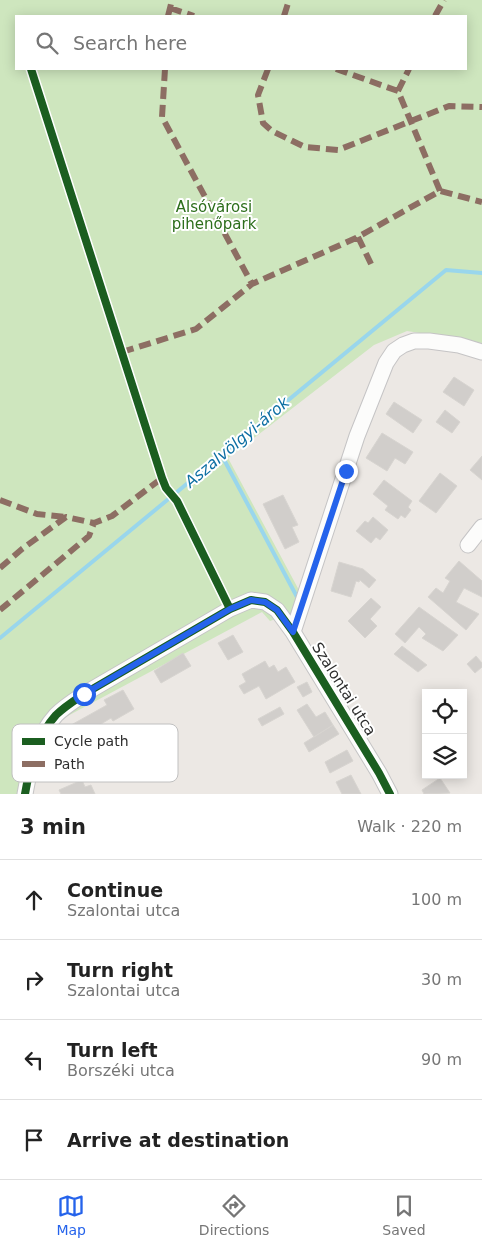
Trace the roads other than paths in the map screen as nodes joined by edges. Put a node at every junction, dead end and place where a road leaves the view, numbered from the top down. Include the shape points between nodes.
1 (482, 352) edge
2 (482, 527) edge
3 (468, 545) dead end
4 (293, 632) junction
5 (50, 724) edge
6 (390, 794) edge

1 - 4 street via 429,340 403,344 394,351 386,363 357,436
2 - 3 street
4 - 5 street, Szalontai utca via 277,610 265,602 251,600 84,694 57,714
4 - 6 street, Szalontai utca

